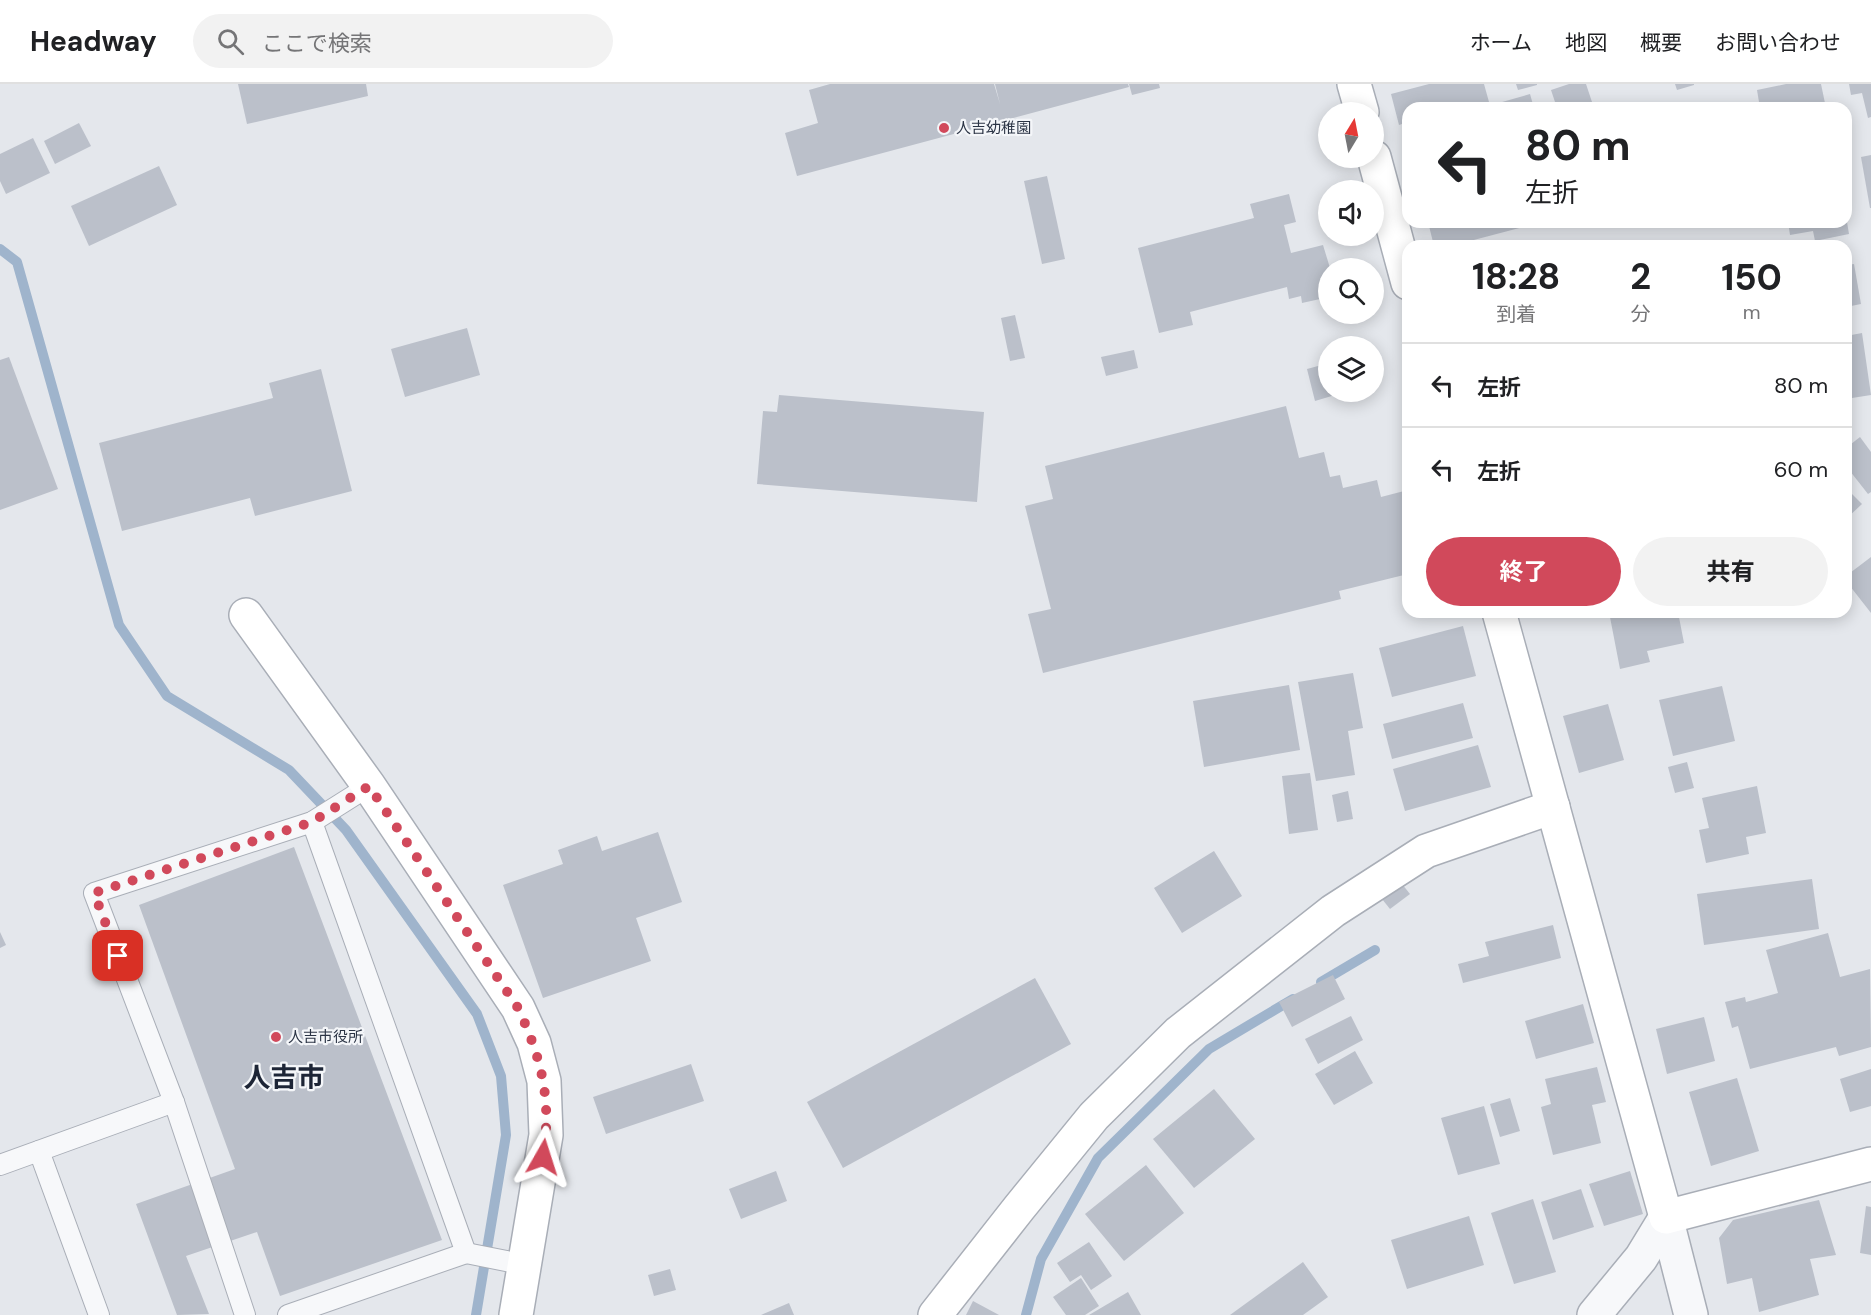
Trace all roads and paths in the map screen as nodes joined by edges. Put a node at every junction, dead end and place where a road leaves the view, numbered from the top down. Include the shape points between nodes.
1 (1354, 84) edge
2 (1359, 102) edge
3 (1377, 168) edge
4 (1402, 261) edge
5 (246, 615) dead end
6 (1501, 618) edge
7 (369, 786) junction
8 (1553, 807) junction
9 (312, 822) junction
10 (174, 1102) junction
11 (39, 1151) junction
12 (1871, 1164) edge
13 (0, 1165) edge
14 (1666, 1217) junction
15 (466, 1253) junction
16 (526, 1265) junction
17 (99, 1315) edge
18 (245, 1315) edge
19 (288, 1315) edge
20 (516, 1315) edge
21 (935, 1315) edge
22 (1594, 1315) edge
23 (1691, 1315) edge

1 - 2 street
3 - 4 street
5 - 7 street
6 - 8 street
7 - 9 lane
7 - 16 street via 518,1008 534,1043 544,1081 546,1135
8 - 14 street
8 - 21 street via 1426,851 1333,911 1178,1033 1094,1116
9 - 10 lane via 94,893
9 - 15 lane
10 - 11 lane
10 - 18 lane
11 - 13 lane
11 - 17 lane
12 - 14 street
14 - 22 street via 1641,1258
14 - 23 street
15 - 16 lane
15 - 19 lane
16 - 20 street

